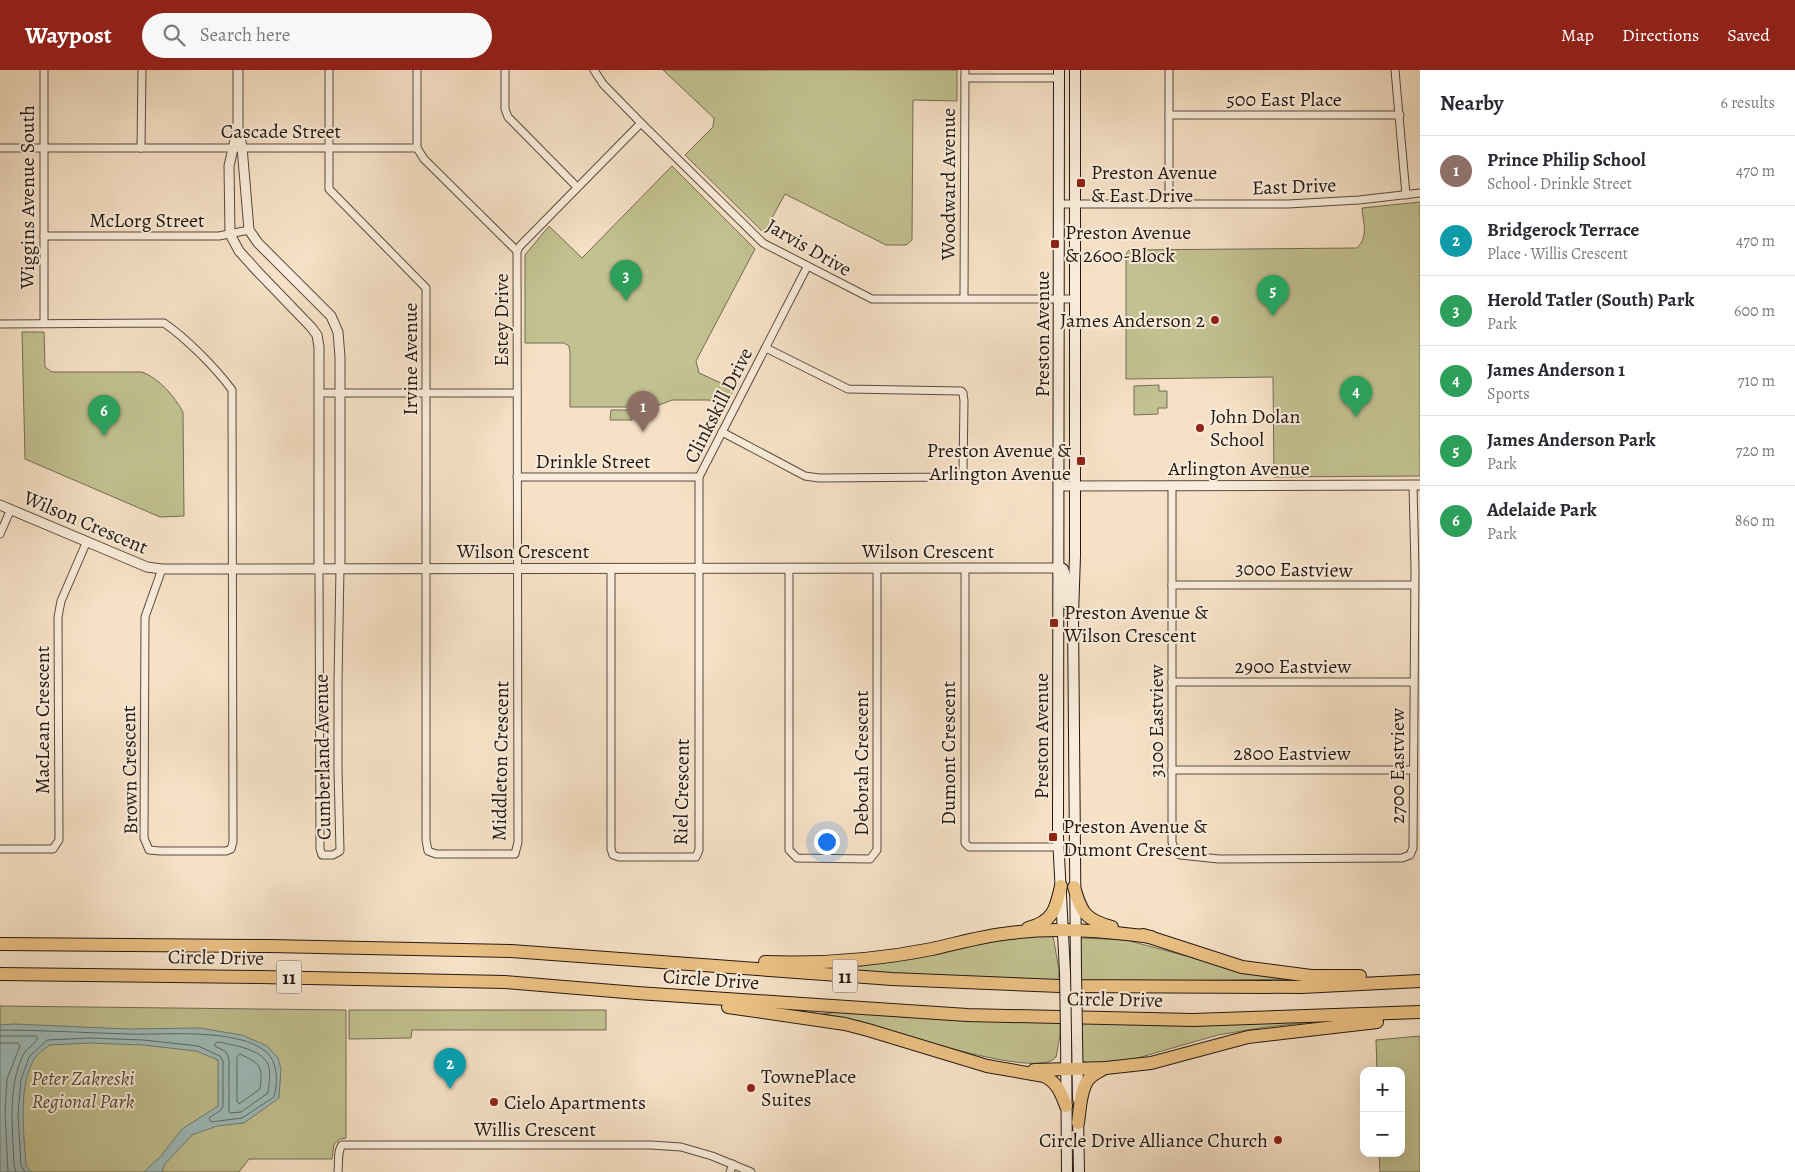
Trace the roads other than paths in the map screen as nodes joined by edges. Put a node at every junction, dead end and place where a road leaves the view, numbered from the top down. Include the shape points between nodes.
1 (44, 70) edge
2 (142, 70) edge
3 (238, 70) edge
4 (329, 70) edge
5 (417, 70) edge
6 (505, 70) edge
7 (594, 70) edge
8 (964, 70) edge
9 (1075, 70) edge
10 (1170, 70) edge
11 (1395, 70) edge
12 (1059, 74) edge
13 (964, 78) junction
14 (1169, 115) junction
15 (1400, 115) junction
16 (641, 123) junction
17 (237, 147) junction
18 (329, 147) junction
19 (0, 148) edge
20 (44, 148) junction
21 (142, 148) junction
22 (417, 148) junction
23 (577, 187) junction
24 (1420, 193) edge
25 (1406, 195) junction
26 (1059, 204) junction
27 (1076, 204) junction
28 (1169, 204) junction
29 (249, 230) junction
30 (230, 234) junction
31 (44, 236) junction
32 (517, 251) junction
33 (807, 267) junction
34 (964, 298) junction
35 (1059, 299) junction
36 (1075, 299) junction
37 (44, 323) junction
38 (0, 324) edge
39 (766, 348) junction
40 (319, 393) junction
41 (340, 393) junction
42 (426, 393) junction
43 (517, 393) junction
44 (722, 432) junction
45 (517, 477) junction
46 (699, 477) junction
47 (1172, 485) junction
48 (1416, 485) edge
49 (1059, 486) junction
50 (1074, 486) junction
51 (0, 504) edge
52 (11, 509) junction
53 (0, 534) edge
54 (87, 541) junction
55 (1075, 556) junction
56 (233, 568) junction
57 (320, 568) junction
58 (340, 568) junction
59 (426, 568) junction
60 (517, 568) junction
61 (611, 568) junction
62 (699, 568) junction
63 (789, 568) junction
64 (877, 568) junction
65 (964, 568) junction
66 (1058, 568) junction
67 (162, 569) junction
68 (1172, 585) junction
69 (1414, 586) junction
70 (1073, 615) junction
71 (1172, 682) junction
72 (1413, 682) junction
73 (1417, 721) edge
74 (1172, 770) junction
75 (1413, 770) junction
76 (1059, 813) junction
77 (1059, 847) junction
78 (1074, 847) junction
79 (0, 849) edge
80 (1219, 859) joint
81 (1061, 886) junction
82 (1074, 887) junction
83 (1070, 931) junction
84 (1011, 933) junction
85 (1151, 937) junction
86 (0, 944) edge
87 (573, 956) junction
88 (0, 974) edge
89 (1420, 975) edge
90 (1420, 981) edge
91 (577, 988) junction
92 (1420, 1012) edge
93 (1420, 1018) edge
94 (1072, 1034) junction
95 (1106, 1068) junction
96 (1072, 1069) junction
97 (1009, 1070) junction
98 (1066, 1106) junction
99 (1078, 1123) junction
100 (733, 1164) junction
101 (338, 1172) edge
102 (730, 1172) edge
103 (751, 1172) edge
104 (1067, 1172) edge
105 (1079, 1172) edge

1 - 20 street, Wiggins Avenue South
2 - 21 street
3 - 17 street
4 - 18 street, Irvine Avenue
5 - 22 street
6 - 23 street via 505,110 508,116
7 - 16 street, Jarvis Drive via 603,84
8 - 13 street, Woodward Avenue
9 - 27 main road, Preston Avenue
10 - 14 street
11 - 15 street
12 - 13 street
12 - 26 main road, Preston Avenue
13 - 34 street, Woodward Avenue
14 - 15 street, 500 East Place
14 - 28 street
15 - 25 street
16 - 23 street, Estey Drive
16 - 33 street, Jarvis Drive via 763,243
17 - 18 street, Cascade Street
17 - 21 street, Cascade Street
17 - 29 street
17 - 30 street via 229,166
18 - 22 street, Cascade Street
18 - 42 street, Irvine Avenue via 329,189 426,288
19 - 20 street, Cascade Street
20 - 21 street, Cascade Street
20 - 31 street, Wiggins Avenue South
22 - 32 street via 424,160
23 - 32 street, Estey Drive
24 - 25 street, East Drive
25 - 28 street, East Drive via 1288,204
26 - 27 street, East Drive
26 - 35 main road, Preston Avenue
27 - 28 street, East Drive
27 - 36 main road, Preston Avenue
29 - 30 street, McLorg Street
29 - 41 street, Cumberland Avenue via 331,316 338,332
30 - 31 street, McLorg Street
30 - 40 street, Cumberland Avenue via 239,251 316,335
31 - 37 street, Wiggins Avenue South
32 - 43 street, Estey Drive
33 - 34 street, Jarvis Drive via 872,299
33 - 39 street, Clinkskill Drive
34 - 35 street, Jarvis Drive
35 - 36 street, Jarvis Drive
35 - 49 main road, Preston Avenue
36 - 50 main road, Preston Avenue
37 - 38 street
37 - 56 street via 164,323 175,330 232,390
39 - 44 street, Clinkskill Drive
39 - 44 street via 848,389 961,391 964,397 963,472 952,477 805,476
40 - 41 street
40 - 57 street, Cumberland Avenue
41 - 42 street
41 - 58 street, Cumberland Avenue
42 - 43 street
42 - 59 street, Irvine Avenue
43 - 45 street, Estey Drive
44 - 46 street, Clinkskill Drive
45 - 46 street, Drinkle Street
45 - 60 street, Estey Drive
46 - 62 street, Clinkskill Drive
47 - 48 street, Arlington Avenue
47 - 50 street, Arlington Avenue
47 - 68 street, 3100 Eastview
48 - 69 street, 2700 Eastview
49 - 50 street, Arlington Avenue
49 - 66 main road, Preston Avenue
50 - 55 main road, Preston Avenue
51 - 52 street, Wilson Crescent
52 - 53 street
52 - 54 street, Wilson Crescent
54 - 67 street, Wilson Crescent via 147,567
54 - 79 street, MacLean Crescent via 61,601 58,617 59,840 53,849
55 - 66 main road
55 - 70 main road, Preston Avenue
56 - 57 street, Wilson Crescent
56 - 67 street, Wilson Crescent
56 - 67 street, Brown Crescent via 232,842 231,849 218,851 148,850 144,838 144,617
57 - 58 street, Wilson Crescent
57 - 58 street, Cumberland Avenue via 320,849 322,855 332,856 340,851
58 - 59 street, Wilson Crescent
59 - 60 street, Wilson Crescent
59 - 60 street, Middleton Crescent via 428,851 436,854 507,855 515,854 518,842
60 - 61 street, Wilson Crescent
61 - 62 street, Wilson Crescent
61 - 62 street, Riel Crescent via 611,849 613,855 619,857 696,856 699,850
62 - 63 street, Wilson Crescent
63 - 64 street, Wilson Crescent
63 - 64 street, Deborah Crescent via 789,850 797,858 870,859 877,850
64 - 65 street, Wilson Crescent
65 - 66 street, Wilson Crescent
65 - 77 street, Dumont Crescent via 965,843 969,847
66 - 70 main road, Preston Avenue via 1064,571 1068,605
66 - 76 main road, Preston Avenue
68 - 69 street, 3000 Eastview
68 - 71 street, 3100 Eastview
69 - 72 street, 2700 Eastview
70 - 78 main road, Preston Avenue
71 - 72 street, 2900 Eastview
71 - 74 street, 3100 Eastview
72 - 73 street, 2700 Eastview
73 - 75 street, 2700 Eastview
74 - 75 street, 2800 Eastview
74 - 80 street, 3100 Eastview via 1174,848 1180,855
75 - 80 street, 2700 Eastview via 1413,848 1402,858
76 - 77 main road, Preston Avenue
76 - 78 main road, Preston Avenue via 1066,844
77 - 81 main road, Preston Avenue
78 - 82 main road, Preston Avenue
81 - 83 main road, Preston Avenue
81 - 84 highway via 1056,906 1046,920
82 - 83 main road, Preston Avenue
82 - 85 highway via 1080,908 1088,917 1098,923
83 - 84 highway
83 - 85 highway
83 - 94 main road, Preston Avenue, bridge via 1076,972
83 - 94 main road, Preston Avenue, bridge via 1065,973
84 - 87 highway via 844,962
85 - 89 highway via 1242,967 1277,972 1311,976
86 - 87 highway, Circle Drive / 11 via 333,947 512,951
87 - 90 highway, Circle Drive / 11 via 892,980 1060,986 1302,987
88 - 91 highway, Circle Drive / 11 via 495,982
91 - 92 highway, Circle Drive / 11 via 967,1015 1193,1020
91 - 97 highway via 845,1024
93 - 95 highway via 1248,1037 1151,1063
94 - 96 main road, Preston Avenue
95 - 96 highway
95 - 99 highway via 1087,1081
96 - 97 highway
96 - 98 main road, Preston Avenue
96 - 99 main road, Preston Avenue
97 - 98 highway via 1052,1080
98 - 104 main road, Preston Avenue
99 - 105 main road, Preston Avenue
100 - 101 street, Willis Crescent via 681,1147 651,1145 342,1145
100 - 102 street
100 - 103 street, Willis Crescent

